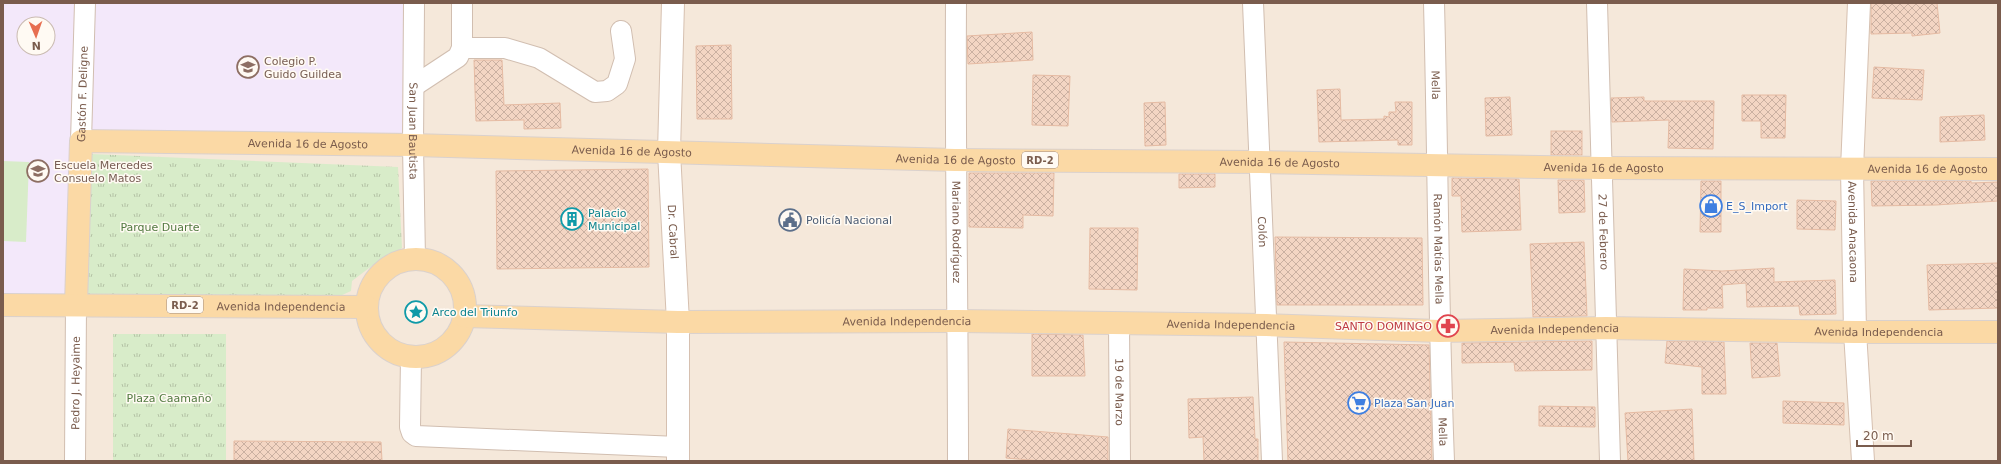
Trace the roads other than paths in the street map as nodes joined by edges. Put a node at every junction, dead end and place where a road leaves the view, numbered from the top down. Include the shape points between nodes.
1 (85, 3) edge
2 (414, 3) edge
3 (462, 3) edge
4 (673, 3) edge
5 (956, 3) edge
6 (1253, 3) edge
7 (1434, 3) edge
8 (1597, 3) edge
9 (1858, 3) edge
10 (622, 31) dead end
11 (462, 48) junction
12 (414, 86) junction
13 (81, 141) junction
14 (413, 145) junction
15 (670, 152) junction
16 (955, 160) junction
17 (1260, 162) junction
18 (1439, 166) junction
19 (1601, 168) junction
20 (1852, 169) junction
21 (1998, 169) edge
22 (415, 259) junction
23 (76, 304) junction
24 (3, 305) edge
25 (366, 307) junction
26 (464, 316) junction
27 (958, 321) junction
28 (678, 322) junction
29 (1119, 324) junction
30 (1266, 325) junction
31 (1606, 328) junction
32 (1439, 331) junction
33 (1855, 332) junction
34 (1998, 332) edge
35 (412, 357) junction
36 (678, 454) edge
37 (75, 461) edge
38 (958, 461) edge
39 (1120, 461) edge
40 (1272, 461) edge
41 (1444, 461) edge
42 (1610, 461) edge
43 (1863, 461) edge

1 - 13 street, Gastón F. Deligne
2 - 12 street, San Juan Bautista
3 - 11 street
4 - 15 street, Dr. Cabral
5 - 16 street, Mariano Rodríguez
6 - 17 street, Colón
7 - 18 street, Mella
8 - 19 street, 27 de Febrero
9 - 20 street, Avenida Anacaona
10 - 11 street via 625,59 617,84 608,91 594,92 538,58 505,48
11 - 12 street via 458,58
12 - 14 street, San Juan Bautista
13 - 14 main road, Avenida 16 de Agosto / RD-2
13 - 23 main road, Gastón F. Deligne
14 - 15 main road, Avenida 16 de Agosto / RD-2
14 - 22 street, San Juan Bautista
15 - 16 main road, Avenida 16 de Agosto / RD-2
15 - 28 street, Dr. Cabral
16 - 17 main road, Avenida 16 de Agosto / RD-2
16 - 27 street, Mariano Rodríguez
17 - 18 main road, Avenida 16 de Agosto / RD-2
17 - 30 street, Colón
18 - 19 main road, Avenida 16 de Agosto / RD-2
18 - 32 street, Ramón Matías Mella
19 - 20 main road, Avenida 16 de Agosto / RD-2
19 - 31 street, 27 de Febrero
20 - 21 main road, Avenida 16 de Agosto / RD-2
20 - 33 street, Avenida Anacaona
22 - 25 main road via 387,268 376,279 369,292
22 - 26 main road via 432,262 447,270 458,283 464,299
23 - 24 main road, Avenida Independencia / RD-2
23 - 25 main road, Avenida Independencia / RD-2
23 - 37 street, Pedro J. Heyaime
25 - 35 main road via 368,322 384,346 397,354
26 - 28 main road, Avenida Independencia
26 - 35 main road via 456,336 440,350 426,356
27 - 28 main road, Avenida Independencia
27 - 29 main road, Avenida Independencia
27 - 38 street, Mariano Rodríguez
28 - 36 street, Dr. Cabral
29 - 30 main road, Avenida Independencia
29 - 39 street, 19 de Marzo
30 - 32 main road, Avenida Independencia
30 - 40 street, Colón
31 - 32 main road, Avenida Independencia
31 - 33 main road, Avenida Independencia
31 - 42 street, 27 de Febrero
32 - 41 street, Mella
33 - 34 main road, Avenida Independencia
33 - 43 street, Avenida Anacaona
35 - 36 street via 410,427 416,436

